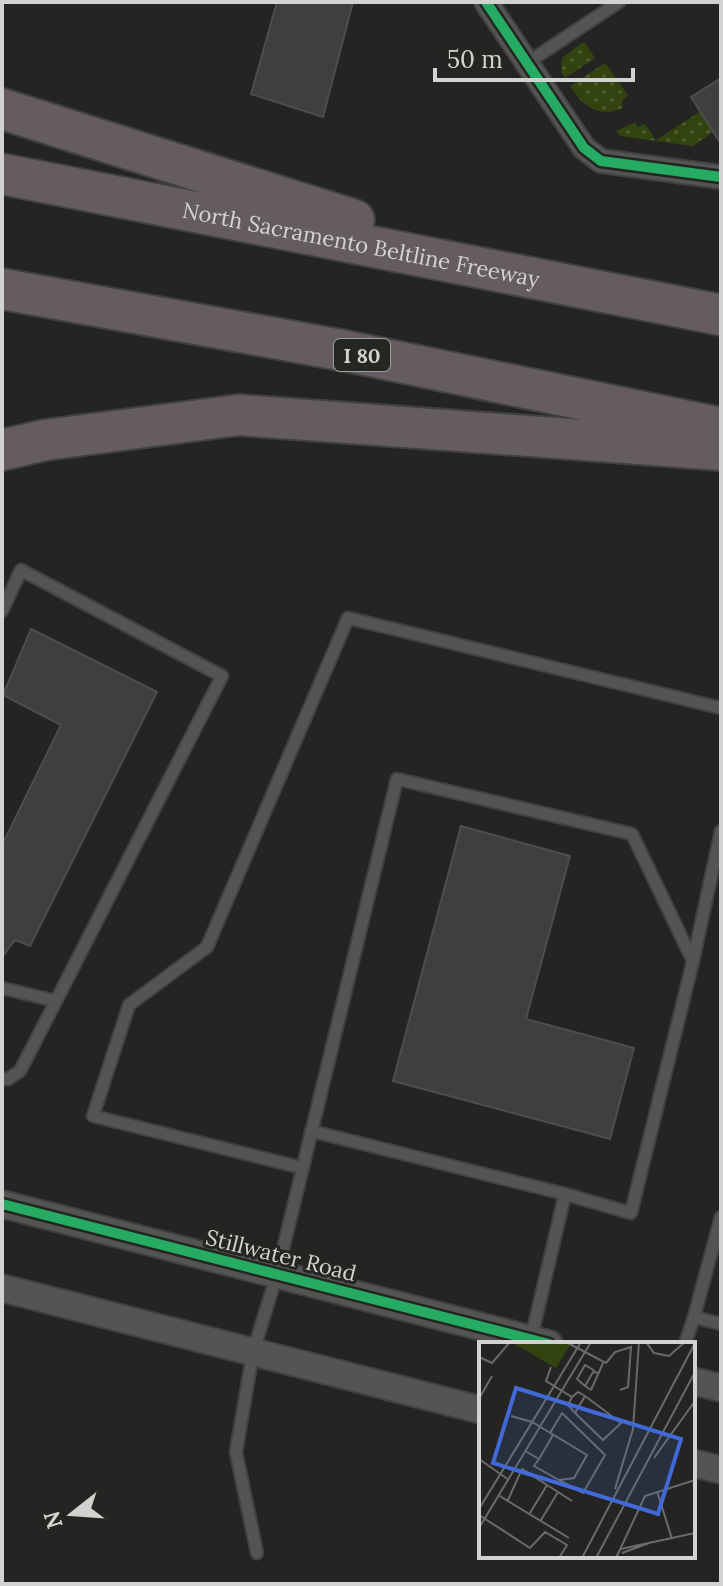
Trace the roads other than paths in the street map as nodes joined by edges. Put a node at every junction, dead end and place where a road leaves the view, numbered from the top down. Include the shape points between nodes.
1 (486, 2) edge
2 (619, 2) edge
3 (527, 63) junction
4 (2, 109) edge
5 (2, 174) edge
6 (721, 177) edge
7 (541, 280) junction
8 (2, 289) edge
9 (721, 315) edge
10 (721, 428) edge
11 (2, 450) edge
12 (721, 450) edge
13 (2, 611) edge
14 (721, 708) edge
15 (721, 831) edge
16 (693, 961) junction
17 (2, 988) edge
18 (56, 1001) junction
19 (2, 1079) edge
20 (311, 1131) junction
21 (303, 1168) junction
22 (565, 1194) junction
23 (2, 1204) edge
24 (721, 1217) edge
25 (277, 1274) junction
26 (2, 1288) edge
27 (694, 1317) junction
28 (721, 1324) edge
29 (540, 1342) edge
30 (686, 1342) edge
31 (253, 1352) junction
32 (695, 1382) edge
33 (721, 1388) edge
34 (479, 1409) edge
35 (695, 1464) edge
36 (721, 1470) edge
37 (257, 1553) dead end

1 - 3 street
2 - 3 lane
3 - 6 street via 584,148 601,161
4 - 7 highway
5 - 7 highway, North Sacramento Beltline Freeway
7 - 9 highway, North Sacramento Beltline Freeway
8 - 10 highway, I 80 via 346,351
11 - 12 highway via 239,415
13 - 18 lane via 21,570 222,676
14 - 21 lane via 348,618 207,947 129,1005 93,1116
15 - 16 lane
16 - 20 lane via 632,834 397,779
16 - 22 lane via 631,1213
17 - 18 lane
18 - 19 lane via 20,1071
20 - 21 lane
20 - 22 lane
21 - 25 lane
22 - 29 lane
23 - 25 street, Stillwater Road
24 - 27 lane
25 - 29 street, Stillwater Road
25 - 31 lane
26 - 31 street
27 - 28 lane
27 - 30 lane
31 - 34 street
31 - 37 lane via 236,1452
32 - 33 street
35 - 36 street

